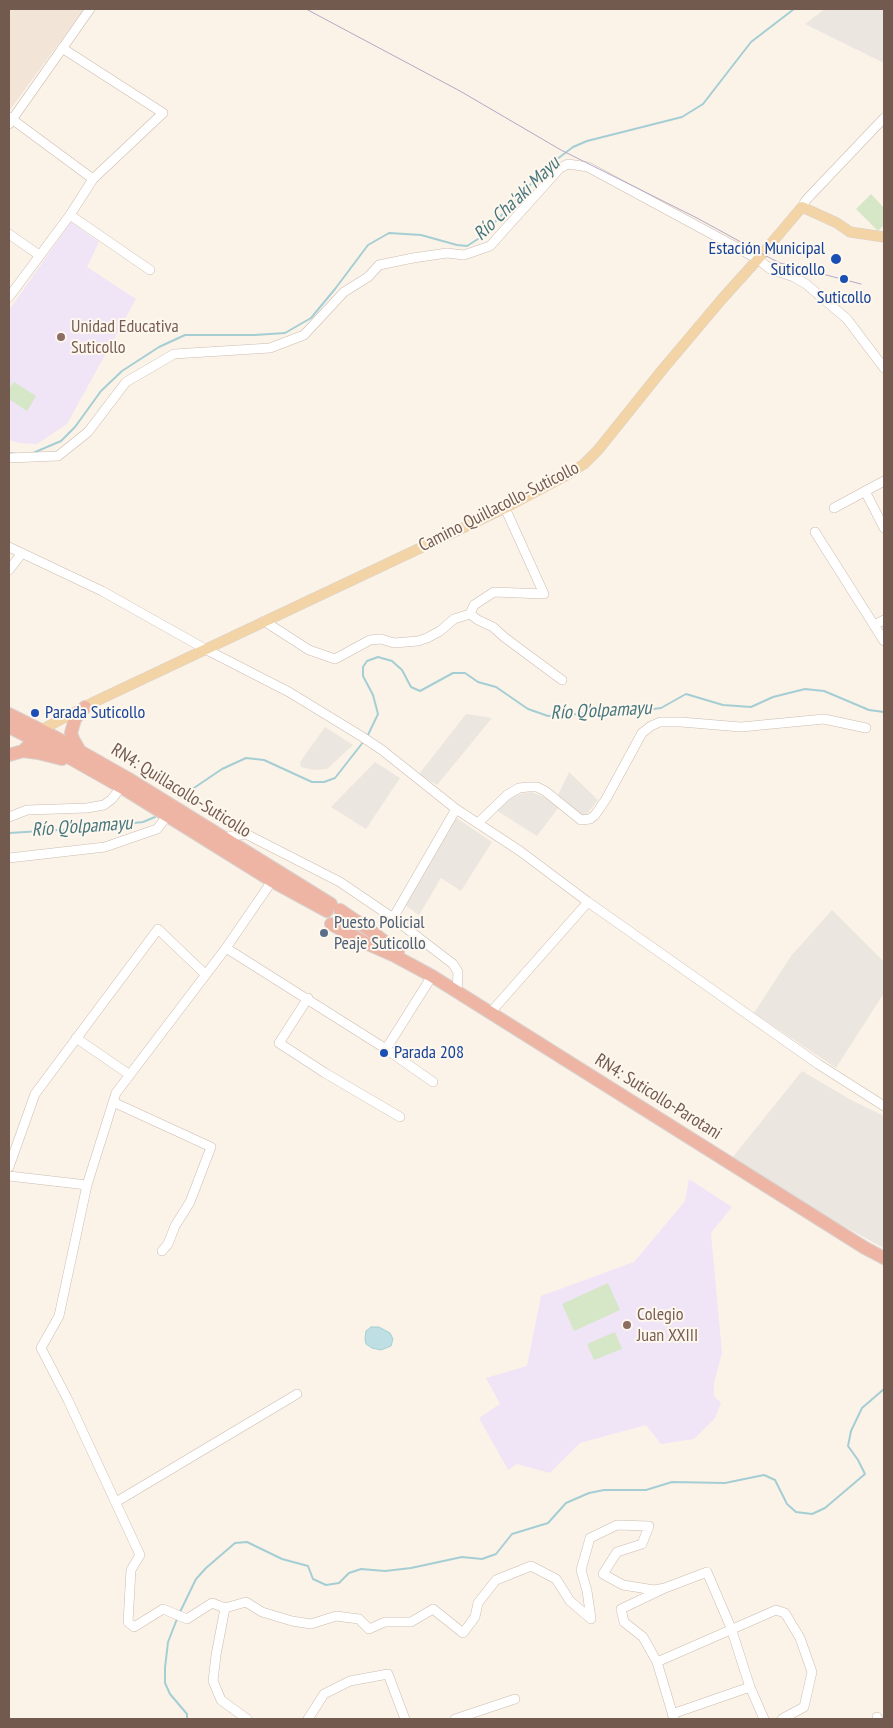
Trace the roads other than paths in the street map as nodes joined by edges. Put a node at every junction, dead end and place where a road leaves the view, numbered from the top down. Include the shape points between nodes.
1 (90, 9) edge
2 (62, 48) junction
3 (884, 118) edge
4 (10, 120) edge
5 (93, 179) junction
6 (802, 207) junction
7 (70, 215) junction
8 (9, 234) edge
9 (884, 237) edge
10 (39, 255) junction
11 (758, 259) junction
12 (150, 270) dead end
13 (9, 297) edge
14 (884, 368) edge
15 (9, 458) edge
16 (884, 481) edge
17 (865, 491) junction
18 (505, 508) junction
19 (834, 508) dead end
20 (884, 528) edge
21 (815, 532) dead end
22 (9, 547) edge
23 (22, 553) junction
24 (9, 570) edge
25 (470, 614) junction
26 (884, 620) edge
27 (264, 622) junction
28 (874, 625) junction
29 (884, 641) edge
30 (207, 650) junction
31 (562, 680) dead end
32 (85, 707) junction
33 (10, 720) edge
34 (866, 728) dead end
35 (38, 735) junction
36 (22, 751) junction
37 (80, 751) junction
38 (9, 755) edge
39 (83, 765) junction
40 (120, 787) junction
41 (456, 809) junction
42 (168, 816) junction
43 (9, 817) edge
44 (478, 823) junction
45 (224, 838) junction
46 (9, 858) edge
47 (272, 881) junction
48 (588, 902) junction
49 (331, 914) junction
50 (393, 918) junction
51 (226, 948) junction
52 (413, 965) junction
53 (205, 974) junction
54 (432, 976) junction
55 (457, 992) junction
56 (308, 998) junction
57 (491, 1012) junction
58 (76, 1038) junction
59 (386, 1049) junction
60 (130, 1075) junction
61 (433, 1082) dead end
62 (113, 1102) junction
63 (884, 1106) edge
64 (400, 1117) dead end
65 (9, 1166) edge
66 (9, 1176) edge
67 (87, 1185) junction
68 (162, 1251) dead end
69 (884, 1258) edge
70 (297, 1394) dead end
71 (116, 1502) junction
72 (665, 1588) junction
73 (225, 1608) junction
74 (731, 1628) junction
75 (658, 1662) junction
76 (750, 1687) junction
77 (515, 1699) dead end
78 (474, 1717) edge
79 (673, 1717) edge
80 (247, 1719) edge
81 (308, 1719) edge
82 (406, 1719) edge
83 (455, 1719) edge
84 (764, 1719) edge
85 (782, 1719) edge

1 - 2 street
2 - 4 street
2 - 5 street via 163,113
3 - 6 street
4 - 5 street
5 - 7 street
6 - 9 main road via 850,232
6 - 11 main road, Camino Quillacollo-Suticollo
7 - 10 street
7 - 12 street
8 - 10 street
10 - 13 street
11 - 14 street via 770,269 794,276 806,284 847,319
11 - 15 street via 588,167 568,164 560,168 490,246 464,255 447,253 379,265 368,277 344,292 304,335 270,348 174,354 126,382 88,432 58,456
11 - 18 main road, Camino Quillacollo-Suticollo via 584,464
16 - 17 street
17 - 19 street
17 - 20 street
18 - 25 street via 544,594 494,592 474,605
18 - 27 main road, Camino Quillacollo-Suticollo
21 - 28 street
22 - 23 street
23 - 24 street
23 - 30 street via 102,591
25 - 27 street via 418,641 370,640 335,659 309,650
25 - 31 street via 493,627
26 - 28 street
27 - 30 main road, Camino Quillacollo-Suticollo
28 - 29 street
30 - 32 main road, Camino Quillacollo-Suticollo
30 - 41 street via 289,692 361,736
32 - 35 main road, Camino Quillacollo-Suticollo
32 - 37 highway via 75,719 71,733
33 - 35 highway, RN4: Quillacollo-Suticollo
34 - 44 street via 824,720 741,727 660,722 642,733 606,799 590,819 581,820 545,791 528,786 507,794
35 - 36 highway
35 - 37 highway, RN4: Quillacollo-Suticollo
35 - 39 highway, RN4: Quillacollo-Suticollo
36 - 38 highway
36 - 39 highway
37 - 45 highway, RN4: Quillacollo-Suticollo
39 - 40 highway, RN4: Quillacollo-Suticollo
40 - 42 highway, RN4: Quillacollo-Suticollo
40 - 43 street via 104,805 27,810
41 - 44 street
41 - 50 street
42 - 46 street via 157,829 105,847
42 - 47 highway, RN4: Quillacollo-Suticollo
44 - 48 street
45 - 49 highway, RN4: Quillacollo-Suticollo
45 - 50 street via 248,835 340,882
47 - 49 highway, RN4: Quillacollo-Suticollo
47 - 51 street
48 - 57 street
48 - 63 street via 818,1064
49 - 52 highway, RN4: Suticollo-Parotani
49 - 52 highway, RN4: Suticollo-Parotani via 371,931
50 - 55 street via 453,964 458,972
51 - 53 street
51 - 56 street
52 - 54 highway, RN4: Suticollo-Parotani
53 - 58 street via 158,929
53 - 60 street
54 - 55 highway, RN4: Suticollo-Parotani
54 - 59 street
55 - 57 highway, RN4: Suticollo-Parotani
56 - 59 street
56 - 64 street via 279,1043
57 - 69 highway, RN4: Suticollo-Parotani
58 - 60 street
58 - 65 street via 35,1094
59 - 61 street
60 - 62 street
62 - 67 street
62 - 68 street via 211,1147 190,1202
66 - 67 street
67 - 71 street via 59,1316 41,1348
70 - 71 street
71 - 73 street via 140,1554 131,1570 128,1622 134,1627 163,1609 187,1619 212,1603
72 - 73 street via 654,1590 623,1585 603,1574 617,1552 642,1544 649,1526 617,1525 590,1538 581,1570 591,1619 570,1601 556,1579 531,1566 496,1580 478,1603 475,1617 463,1633 432,1609 411,1622 386,1622 369,1630 359,1618 336,1616 311,1624 262,1612 246,1602
72 - 74 street via 706,1572
72 - 75 street via 621,1609 624,1622 643,1637
73 - 80 street via 213,1681 222,1700
74 - 75 street
74 - 76 street
74 - 85 street via 776,1610 785,1613 800,1638 812,1672 804,1707
75 - 79 street
76 - 79 street
76 - 84 street
77 - 78 street
78 - 83 street
81 - 82 street via 324,1694 350,1681 388,1674

